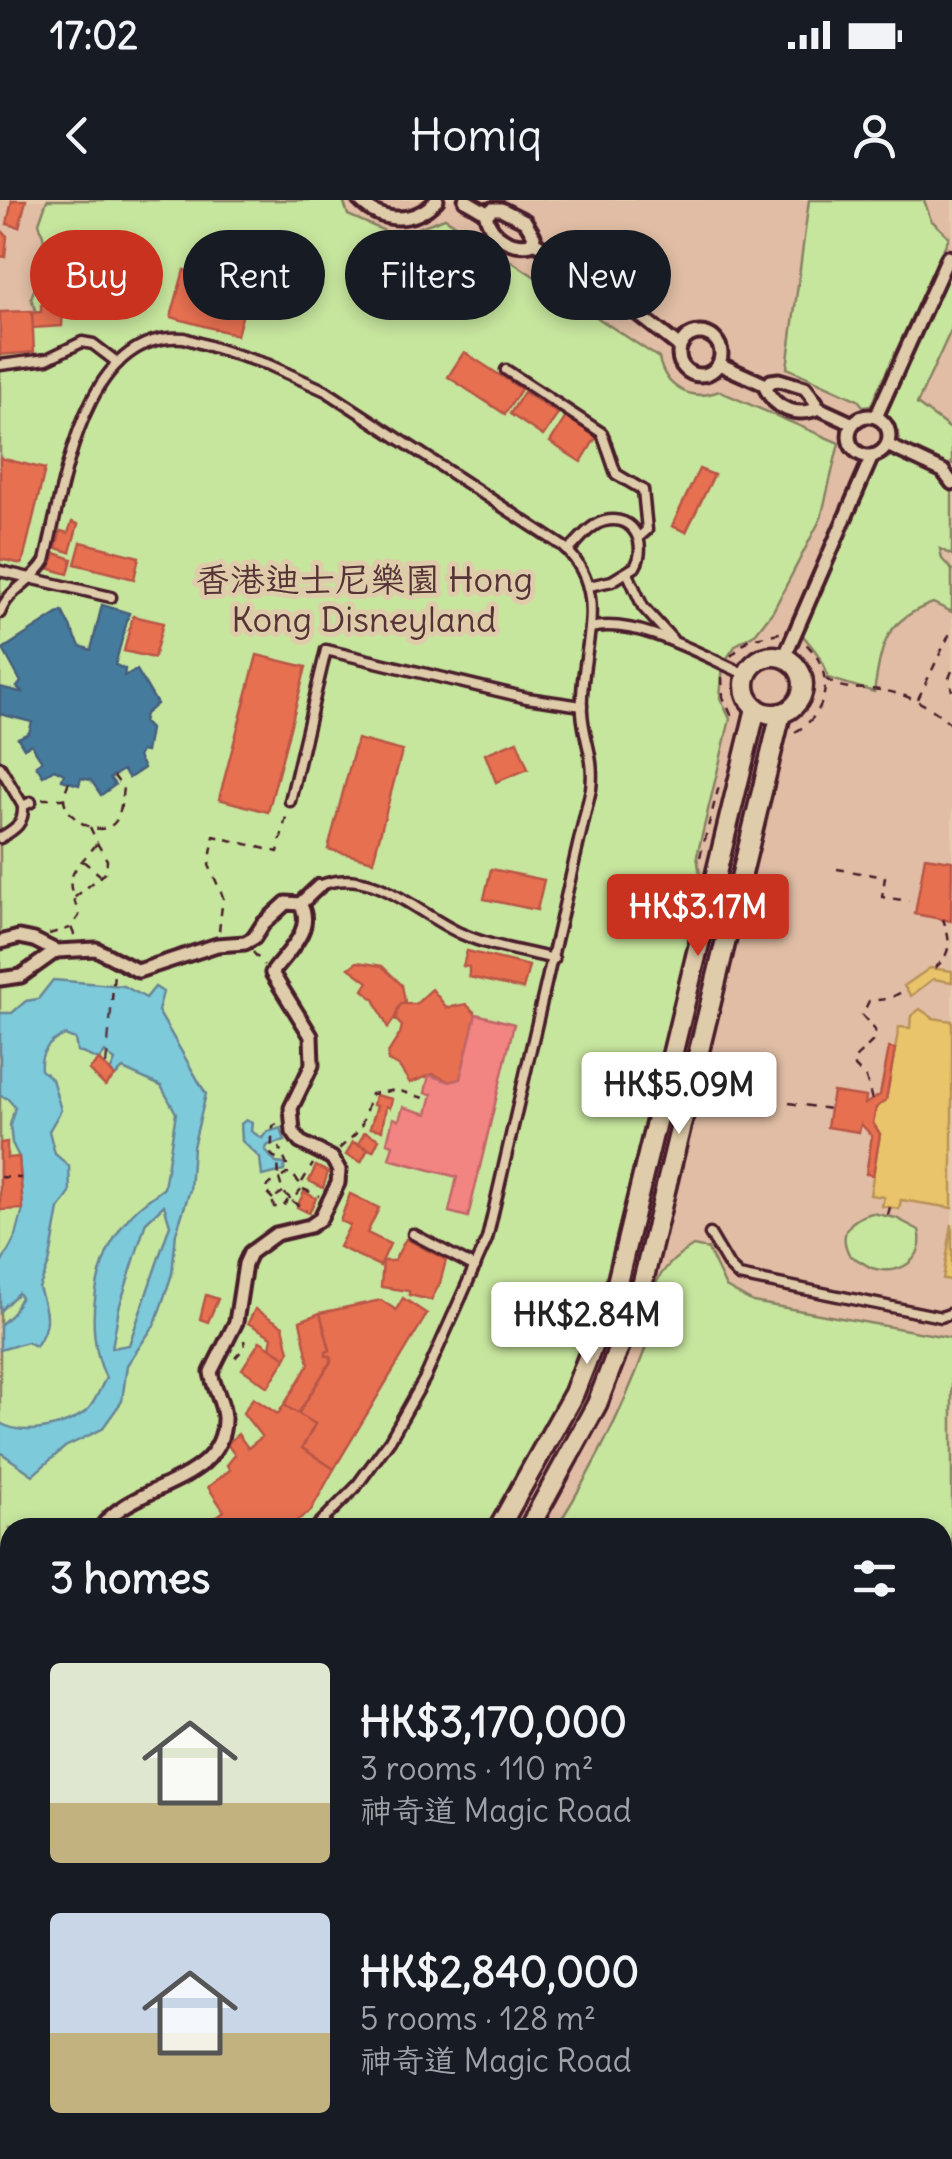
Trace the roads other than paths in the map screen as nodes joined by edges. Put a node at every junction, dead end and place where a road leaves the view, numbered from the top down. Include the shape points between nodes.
1 (359, 200) edge
2 (437, 200) edge
3 (464, 200) edge
4 (487, 213) junction
5 (531, 233) edge
6 (531, 242) edge
7 (950, 254) edge
8 (645, 320) edge
9 (680, 347) junction
10 (118, 363) junction
11 (0, 364) edge
12 (719, 364) junction
13 (506, 370) dead end
14 (766, 386) junction
15 (816, 408) junction
16 (876, 417) junction
17 (853, 424) junction
18 (887, 445) junction
19 (872, 456) junction
20 (948, 470) edge
21 (952, 483) edge
22 (639, 537) junction
23 (568, 551) junction
24 (0, 571) edge
25 (628, 574) junction
26 (32, 578) junction
27 (589, 586) junction
28 (111, 597) dead end
29 (0, 613) edge
30 (590, 628) junction
31 (675, 642) junction
32 (784, 658) junction
33 (747, 676) junction
34 (582, 706) junction
35 (756, 708) junction
36 (781, 713) junction
37 (0, 767) edge
38 (290, 801) road end
39 (0, 838) edge
40 (320, 886) joint
41 (300, 904) junction
42 (0, 942) edge
43 (56, 951) junction
44 (554, 959) junction
45 (0, 979) edge
46 (413, 1234) dead end
47 (710, 1234) dead end
48 (475, 1267) junction
49 (952, 1312) edge
50 (109, 1518) edge
51 (325, 1518) edge
52 (506, 1518) edge
53 (535, 1518) edge

1 - 2 street via 381,216 402,218
3 - 4 street
4 - 5 street via 518,215
4 - 6 street via 503,240
7 - 16 street
8 - 9 street
9 - 12 street via 682,366 692,374 704,376
9 - 12 street via 693,334 706,333 720,346
10 - 11 lane via 82,342 47,359
10 - 23 lane via 141,344 169,336 269,365 353,406
10 - 26 lane via 84,413 46,561
12 - 14 street
13 - 22 lane via 602,433 616,474 643,490 646,530
14 - 15 street via 786,409
14 - 15 street via 780,380 797,384
15 - 17 street
16 - 17 street
16 - 18 street via 889,432
17 - 19 street via 850,445
18 - 19 street via 865,456
18 - 20 street
19 - 32 street
20 - 21 street
22 - 23 lane via 622,521 606,520
22 - 25 lane via 639,560
23 - 27 lane
24 - 26 lane
25 - 27 lane
25 - 31 lane via 643,607
26 - 28 lane
26 - 29 lane via 6,598
27 - 30 lane
30 - 31 lane via 618,626
30 - 34 lane
31 - 33 lane
32 - 33 street via 762,659
32 - 36 street via 802,685 796,703
33 - 35 street via 746,693
34 - 38 lane via 326,650
34 - 44 lane via 592,790
35 - 36 street
35 - 52 street via 617,1282 574,1394
36 - 53 street via 641,1290 597,1404
37 - 39 lane via 27,804 18,827
40 - 41 street
40 - 44 lane via 338,878 377,886 466,936
41 - 43 street via 286,903 245,943 217,945 138,971 96,949
41 - 50 street via 305,929 272,973 311,1036 312,1065 290,1122 300,1142 328,1156 339,1170 338,1182 310,1226 276,1234 250,1253 236,1322 211,1372 224,1414 218,1440 196,1468
42 - 43 street via 19,937
43 - 45 street via 22,976
44 - 48 lane via 502,1184
46 - 48 lane
47 - 49 lane via 739,1276 941,1317
48 - 51 lane via 390,1440

